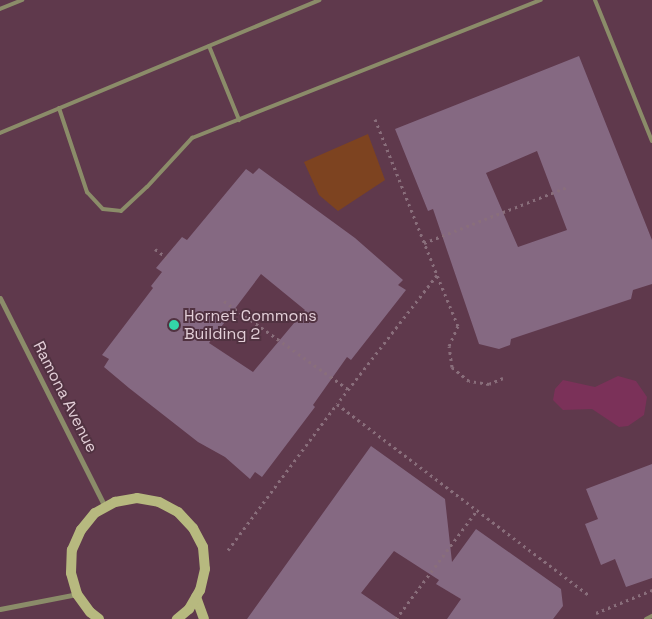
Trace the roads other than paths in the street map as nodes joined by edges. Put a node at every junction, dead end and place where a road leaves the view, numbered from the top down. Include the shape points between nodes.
1 (22, 0) edge
2 (320, 0) edge
3 (541, 0) edge
4 (595, 0) edge
5 (0, 9) edge
6 (209, 46) junction
7 (59, 108) junction
8 (239, 120) junction
9 (0, 133) edge
10 (652, 141) edge
11 (0, 298) edge
12 (105, 508) junction
13 (77, 594) junction
14 (196, 597) junction
15 (0, 609) edge
16 (652, 616) edge
17 (99, 619) edge
18 (177, 619) edge
19 (204, 619) edge
20 (646, 619) edge

1 - 5 lane
2 - 6 lane
3 - 8 lane
4 - 10 lane
6 - 7 lane
6 - 8 lane
7 - 8 lane via 87,192 103,209 121,211 192,138
7 - 9 lane
11 - 12 street, Ramona Avenue
12 - 13 main road via 95,513 80,530 72,550 71,573
12 - 14 main road via 137,498 159,502 178,512 193,528 203,547 205,569
13 - 15 street
13 - 17 main road
14 - 18 main road
14 - 19 main road
16 - 20 lane

